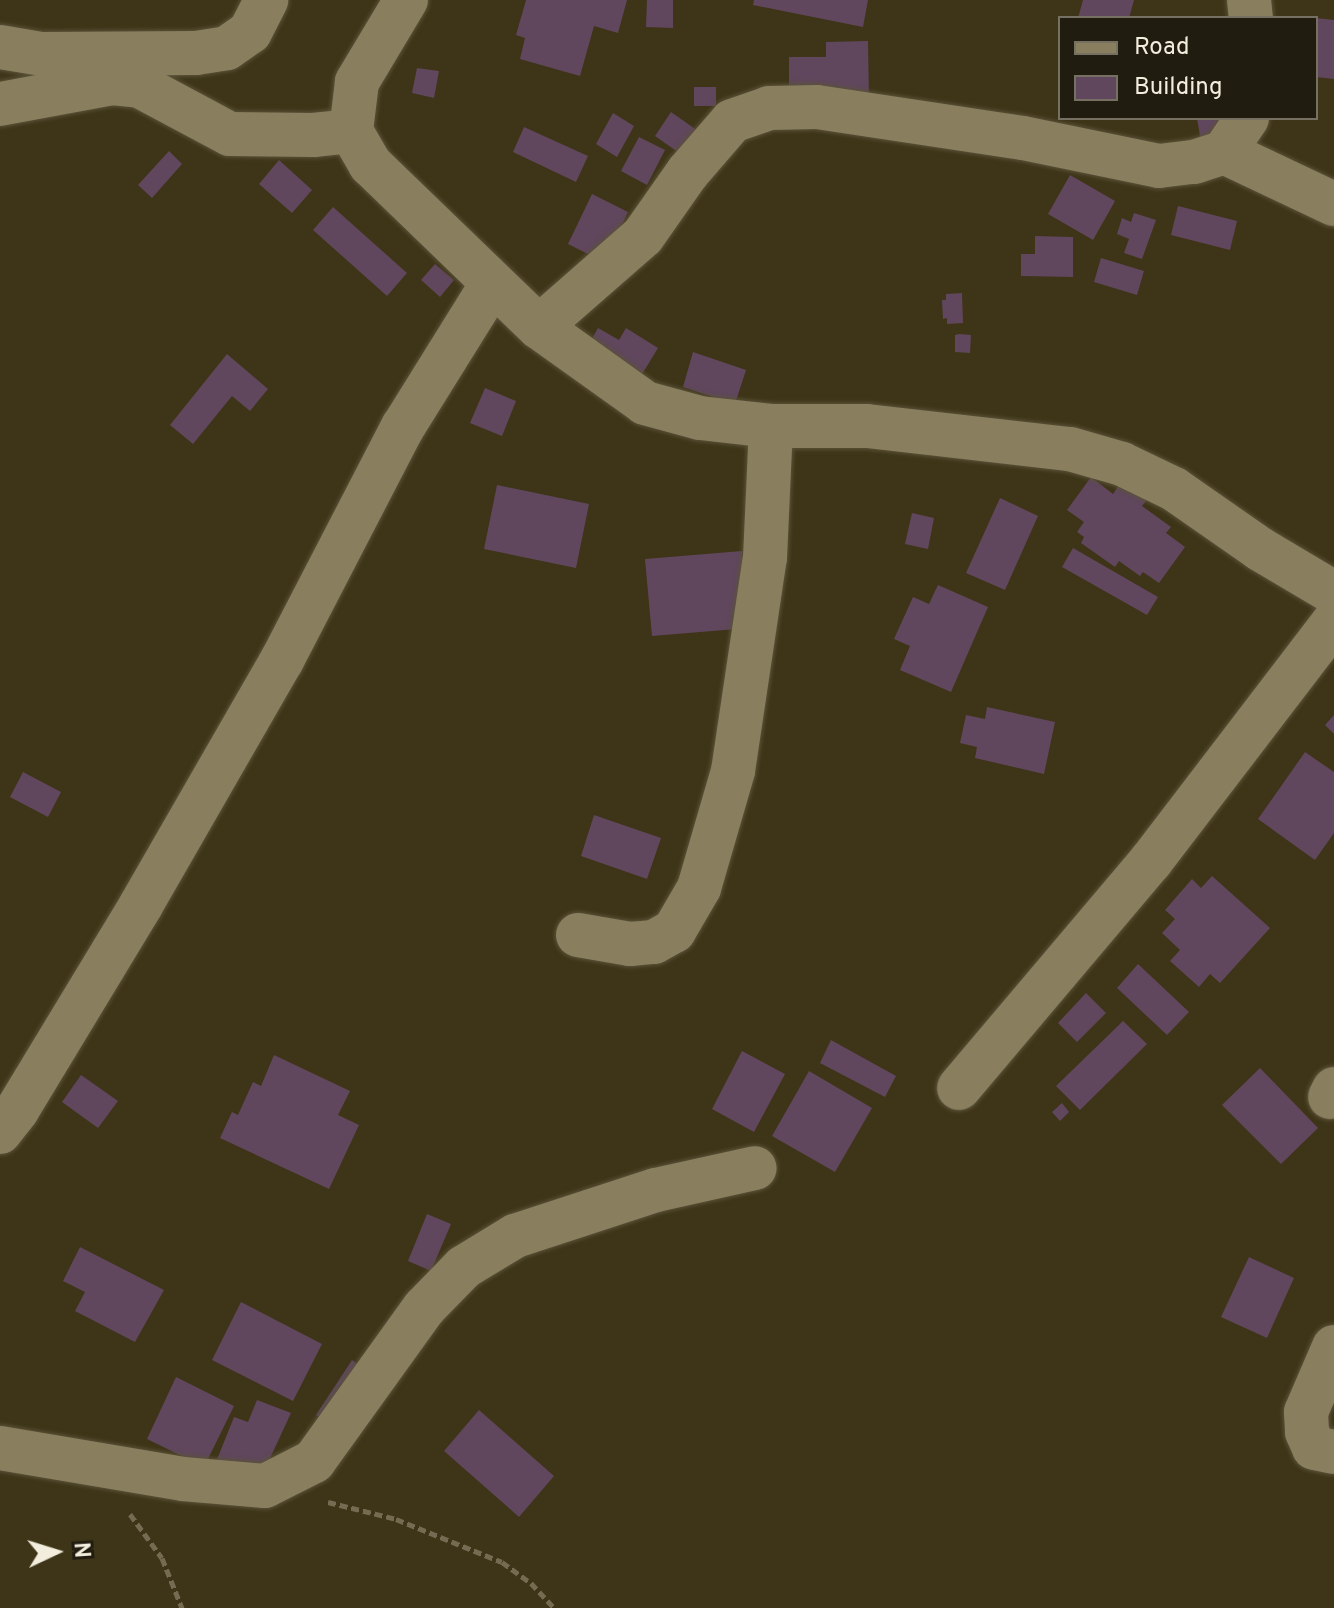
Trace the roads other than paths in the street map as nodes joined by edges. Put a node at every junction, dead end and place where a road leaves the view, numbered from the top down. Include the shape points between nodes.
1 (266, 0) edge
2 (406, 0) edge
3 (0, 47) edge
4 (0, 104) edge
5 (351, 131) junction
6 (1236, 135) edge
7 (1334, 204) edge
8 (492, 284) junction
9 (539, 327) junction
10 (771, 426) junction
11 (1334, 593) edge
12 (1334, 622) edge
13 (578, 935) dead end
14 (959, 1088) dead end
15 (0, 1132) edge
16 (755, 1168) dead end
17 (1334, 1347) edge
18 (0, 1448) edge
19 (1334, 1452) edge

1 - 3 street via 250,32 227,48 212,51 42,54
2 - 5 street via 357,82
4 - 5 street via 112,83 140,86 230,134
5 - 8 street via 371,165
6 - 7 street
6 - 9 street via 1194,162 1159,166 1023,138 846,111 769,108 732,121 643,236
8 - 9 street
8 - 15 street via 403,427 282,660 141,905
9 - 10 street via 645,403 700,418
10 - 11 street via 867,426 1070,449 1122,464 1174,489
10 - 13 street via 765,558 733,771 699,888 674,931 654,942 630,944
12 - 14 street via 1151,861
16 - 18 street via 656,1190 515,1236 464,1267 424,1308 314,1461 265,1486 183,1479
17 - 19 street via 1306,1412 1314,1448

